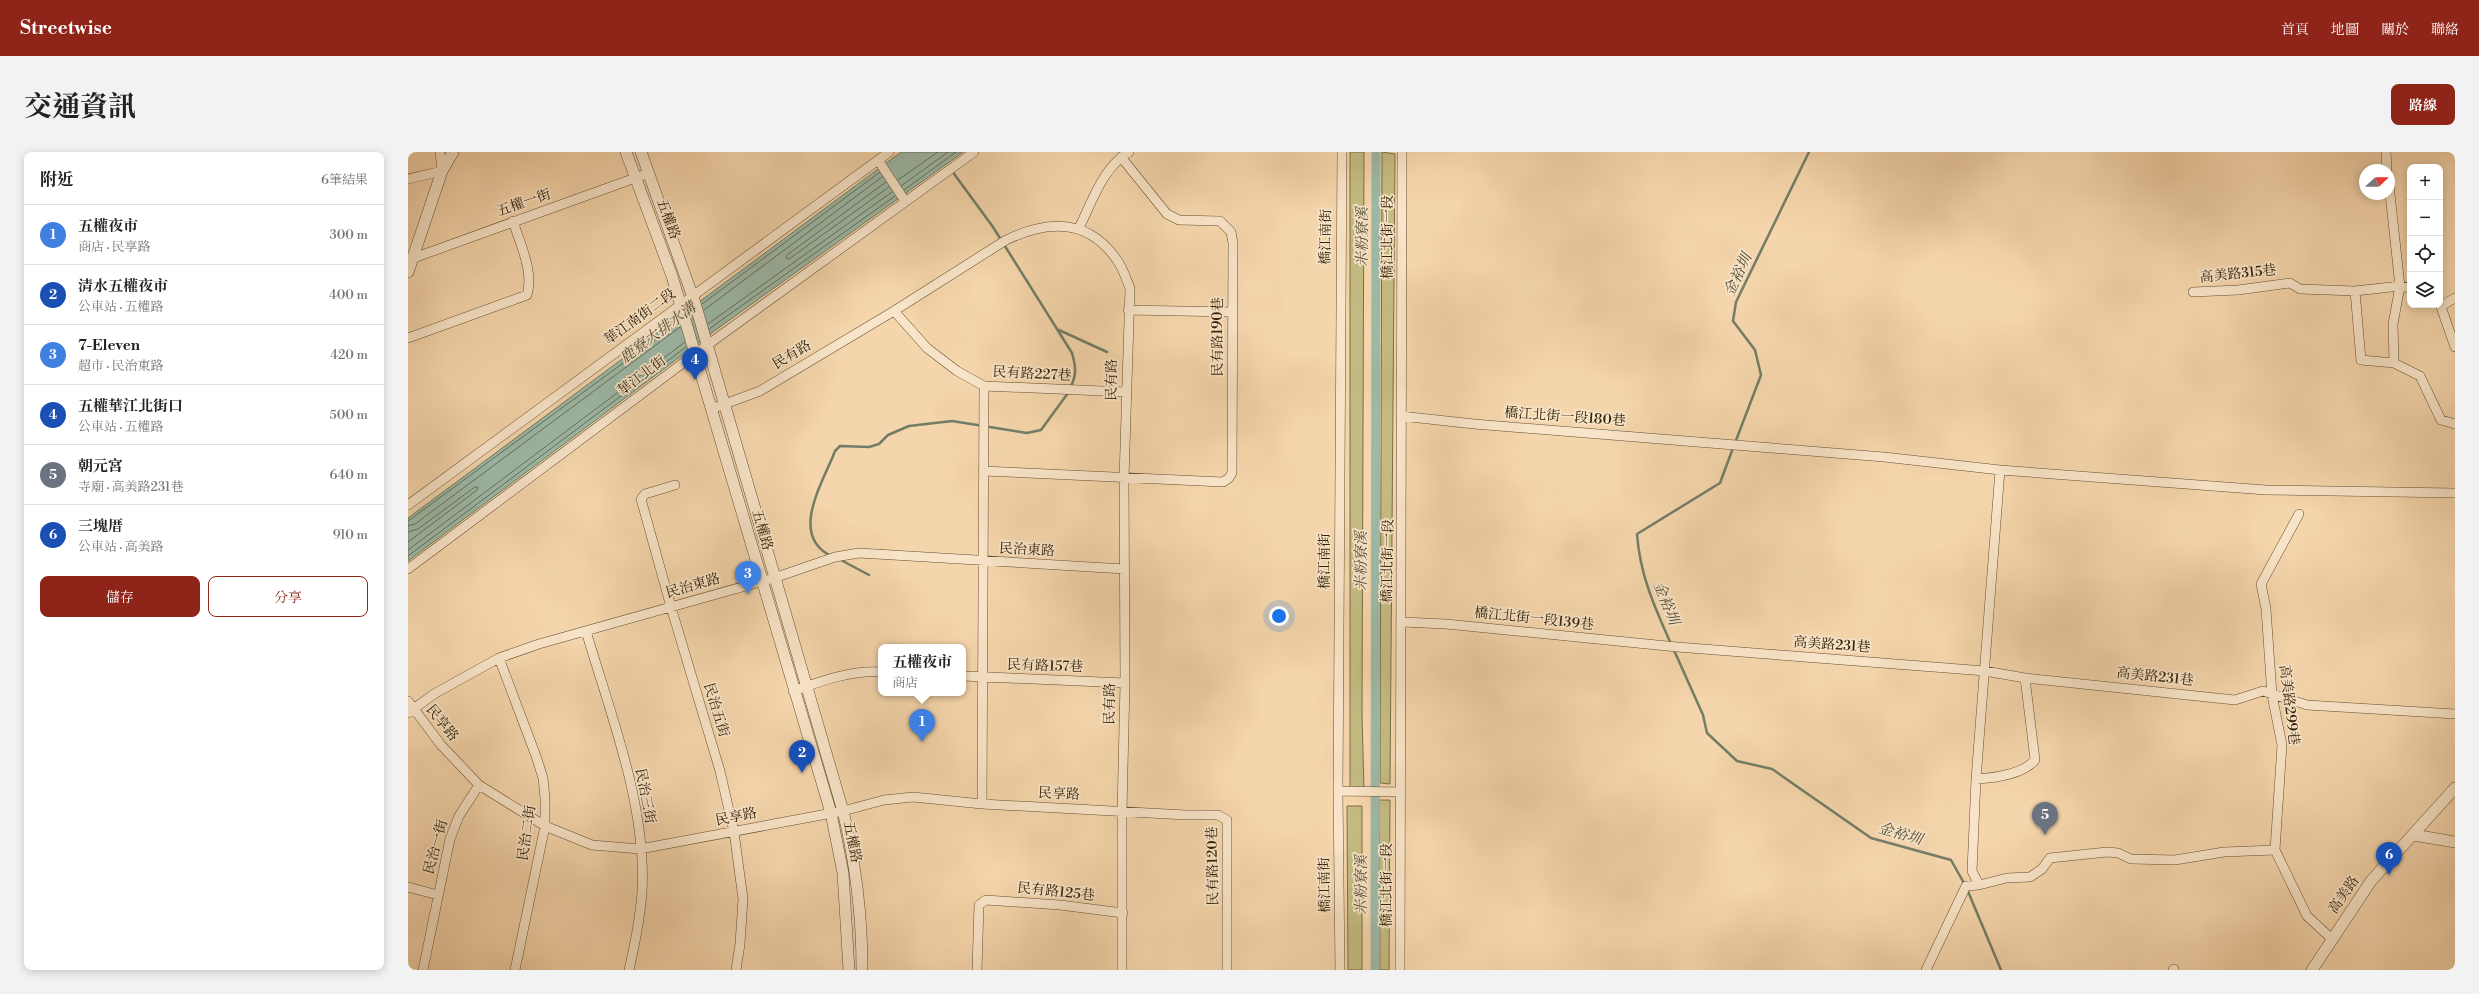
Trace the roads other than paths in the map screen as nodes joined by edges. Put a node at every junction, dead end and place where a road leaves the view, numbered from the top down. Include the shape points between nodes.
1 (440, 152) edge
2 (453, 152) edge
3 (626, 152) edge
4 (641, 152) edge
5 (889, 152) edge
6 (974, 152) edge
7 (1342, 152) edge
8 (1402, 152) edge
9 (2386, 152) edge
10 (1125, 154) edge
11 (879, 162) junction
12 (2387, 164) edge
13 (442, 171) junction
14 (649, 173) junction
15 (637, 178) junction
16 (408, 179) edge
17 (904, 199) junction
18 (2391, 200) edge
19 (513, 221) junction
20 (1079, 228) junction
21 (411, 259) edge
22 (408, 272) edge
23 (2400, 286) junction
24 (2407, 287) edge
25 (2355, 291) junction
26 (2193, 292) dead end
27 (2455, 298) edge
28 (694, 300) junction
29 (2443, 304) edge
30 (2442, 308) edge
31 (681, 309) junction
32 (1128, 310) junction
33 (894, 311) junction
34 (1232, 312) junction
35 (408, 338) edge
36 (706, 343) junction
37 (2455, 347) edge
38 (694, 351) junction
39 (2394, 363) junction
40 (984, 386) junction
41 (1126, 392) junction
42 (723, 404) junction
43 (711, 409) junction
44 (1401, 416) junction
45 (2455, 424) edge
46 (2000, 470) junction
47 (983, 471) junction
48 (1124, 479) junction
49 (675, 485) dead end
50 (2455, 493) edge
51 (408, 505) edge
52 (2299, 514) dead end
53 (982, 562) junction
54 (408, 569) edge
55 (1124, 569) junction
56 (774, 578) junction
57 (761, 581) junction
58 (671, 607) junction
59 (1402, 622) junction
60 (586, 631) junction
61 (1677, 647) joint
62 (500, 658) junction
63 (1985, 671) junction
64 (878, 672) edge
65 (966, 676) edge
66 (982, 677) junction
67 (2025, 678) junction
68 (1125, 683) junction
69 (807, 686) junction
70 (793, 691) junction
71 (2272, 696) junction
72 (408, 701) edge
73 (411, 711) edge
74 (2455, 714) edge
75 (1976, 779) junction
76 (479, 785) junction
77 (2455, 788) edge
78 (1338, 792) junction
79 (1401, 792) junction
80 (982, 804) junction
81 (843, 811) junction
82 (1122, 812) junction
83 (831, 813) junction
84 (545, 826) junction
85 (734, 832) junction
86 (2414, 835) junction
87 (2455, 842) edge
88 (640, 849) junction
89 (2275, 850) junction
90 (1979, 885) junction
91 (408, 887) edge
92 (438, 895) junction
93 (1123, 913) junction
94 (2332, 939) junction
95 (423, 970) edge
96 (515, 970) edge
97 (629, 970) edge
98 (736, 970) edge
99 (849, 970) edge
100 (862, 970) edge
101 (977, 970) edge
102 (1122, 970) edge
103 (1227, 970) edge
104 (1340, 970) edge
105 (1400, 970) edge
106 (1926, 970) edge
107 (2312, 970) edge

1 - 13 street
2 - 13 street
3 - 15 street, 五權路
4 - 14 street, 五權路
5 - 11 street, 華江南街二段
6 - 17 street, 華江北街
7 - 78 street, 橋江南街
8 - 44 street, 橋江北街一段
9 - 12 street
10 - 20 street via 1102,180
10 - 34 street, 民有路190巷 via 1167,214 1179,220 1220,222 1228,229 1233,243
11 - 17 street
11 - 28 street, 華江南街二段
13 - 16 street
13 - 21 street
14 - 15 street, 五權一街
14 - 28 street, 五權路
15 - 19 street, 五權一街
15 - 31 street, 五權路
17 - 36 street, 華江北街
18 - 23 street
19 - 21 street, 五權一街
19 - 35 street via 529,273 530,286 527,295
20 - 32 street, 民有路 via 1101,242 1117,261 1130,288
20 - 33 street, 民有路 via 1051,226 1025,231 1006,240
21 - 22 street
23 - 24 street, 高美路315巷
23 - 25 street, 高美路315巷
23 - 39 street via 2393,324
25 - 26 street, 高美路315巷 via 2300,290 2290,283 2238,290
25 - 39 street via 2362,360
27 - 29 street
28 - 31 street, 華江南街二段
28 - 36 street, 五權路
30 - 37 street
31 - 38 street, 五權路
31 - 51 street, 華江南街二段
32 - 34 street
32 - 41 street, 民有路
33 - 40 street, 民有路227巷 via 927,348 957,371
33 - 42 street, 民有路 via 760,391
34 - 48 street, 民有路190巷 via 1234,466 1229,478 1223,482
36 - 38 street, 華江北街
36 - 42 street, 五權路
38 - 43 street, 五權路
38 - 54 street, 華江北街
39 - 45 street via 2420,376 2440,420
40 - 41 street, 民有路227巷
40 - 47 street
41 - 48 street, 民有路
42 - 43 street, 民有路
42 - 56 street, 五權路
43 - 57 street, 五權路
44 - 46 street, 橋江北街一段180巷 via 1746,445
44 - 59 street, 橋江北街一段
46 - 50 street, 橋江北街一段180巷 via 2266,490
46 - 63 street
47 - 48 street, 民有路190巷
47 - 53 street
48 - 55 street, 民有路
49 - 58 street, 民治五街 via 645,494 641,499
52 - 71 street, 高美路299巷 via 2261,584 2266,609
53 - 55 street, 民治東路
53 - 56 street, 民治東路 via 859,554 835,557
53 - 66 street
55 - 68 street, 民有路
56 - 57 street, 民治東路
56 - 69 street, 五權路
57 - 58 street, 民治東路
57 - 70 street, 五權路
58 - 60 street, 民治東路
58 - 85 street, 民治五街 via 720,771
59 - 61 street, 橋江北街一段139巷
59 - 79 street, 橋江北街一段
60 - 62 street, 民治東路
60 - 88 street, 民治三街 via 633,792
61 - 63 street, 高美路231巷
62 - 73 street, 民治東路 via 434,694
62 - 84 street, 民治二街 via 543,778
63 - 67 street, 高美路231巷
63 - 75 street
64 - 69 street via 840,676
65 - 66 street, 民有路157巷
66 - 68 street, 民有路157巷
66 - 80 street
67 - 71 street, 高美路231巷 via 2235,700 2263,691
67 - 75 street via 2035,760 2030,766 1992,778
68 - 82 street, 民有路
69 - 70 street
69 - 81 street, 五權路
70 - 83 street, 五權路
71 - 74 street, 高美路231巷 via 2307,705
71 - 89 street, 高美路299巷 via 2282,745
72 - 73 street, 民享路
73 - 76 street, 民享路
75 - 90 street via 1972,871
76 - 84 street, 民享路
76 - 92 street, 民治一街 via 459,816 452,833
77 - 86 street, 高美路
78 - 79 street
78 - 104 street, 橋江南街
79 - 105 street, 橋江北街一段
80 - 81 street, 民享路 via 913,797 884,800
80 - 82 street, 民享路
81 - 83 street, 民享路
81 - 100 street, 五權路 via 851,842 860,903
82 - 93 street, 民有路
82 - 103 street, 民有路120巷 via 1218,815 1227,820
83 - 85 street, 民享路
83 - 99 street, 五權路 via 843,873
84 - 88 street, 民享路 via 592,844
84 - 96 street, 民治二街
85 - 88 street, 民享路
85 - 98 street, 民治五街 via 743,899
86 - 87 street
86 - 94 street, 高美路 via 2371,881
88 - 97 street, 民治三街 via 642,891 639,929
89 - 90 street via 2224,852 2175,860 2131,859 2118,853 2107,852 2050,858 2042,869 2030,877 2007,878
89 - 94 street, 高美路299巷 via 2307,916
90 - 106 street via 1966,886
91 - 92 street
92 - 95 street, 民治一街
93 - 101 street, 民有路125巷 via 1060,905 986,900 979,905
93 - 102 street, 民有路
94 - 107 street, 高美路

